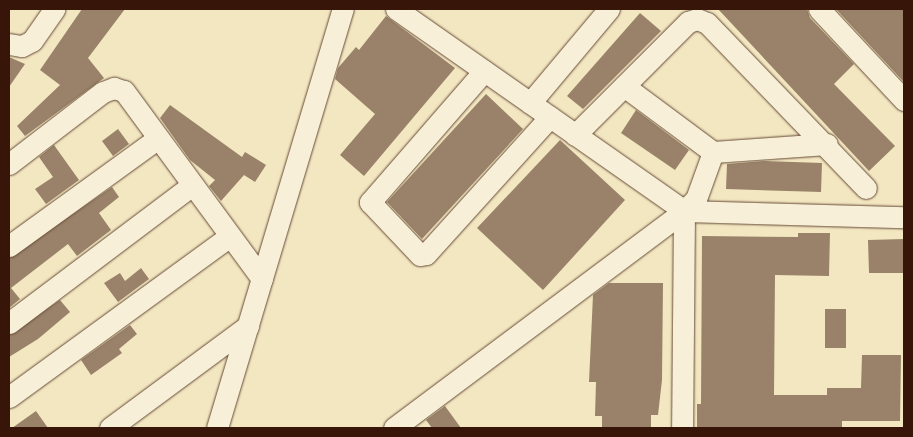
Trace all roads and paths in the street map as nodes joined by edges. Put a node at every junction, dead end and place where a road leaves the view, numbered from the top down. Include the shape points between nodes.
1 (54, 9) edge
2 (343, 9) edge
3 (396, 9) edge
4 (609, 9) edge
5 (820, 9) edge
6 (9, 44) edge
7 (484, 71) junction
8 (624, 86) junction
9 (904, 100) edge
10 (530, 103) junction
11 (550, 117) junction
12 (575, 135) junction
13 (158, 139) junction
14 (827, 144) junction
15 (712, 152) junction
16 (9, 164) edge
17 (191, 186) junction
18 (866, 188) dead end
19 (684, 210) junction
20 (904, 217) edge
21 (230, 236) junction
22 (9, 246) edge
23 (262, 279) junction
24 (9, 323) edge
25 (248, 326) junction
26 (9, 397) edge
27 (110, 428) edge
28 (218, 428) edge
29 (394, 428) edge
30 (682, 428) edge

1 - 6 street via 32,41 22,46
2 - 23 street
3 - 7 street
4 - 10 street
5 - 9 street
7 - 10 street
7 - 11 street via 370,202 420,255 426,254
8 - 12 street
8 - 14 street via 688,22 698,19 707,23
8 - 15 street
10 - 11 street
11 - 12 street
12 - 19 street
13 - 16 street via 124,91 114,88
13 - 17 street
13 - 22 street
14 - 15 street
14 - 18 street
15 - 19 street via 696,199
17 - 21 street
17 - 24 street
19 - 20 street
19 - 29 street
19 - 30 street
21 - 23 street
21 - 26 street
23 - 25 street
25 - 27 street
25 - 28 street

